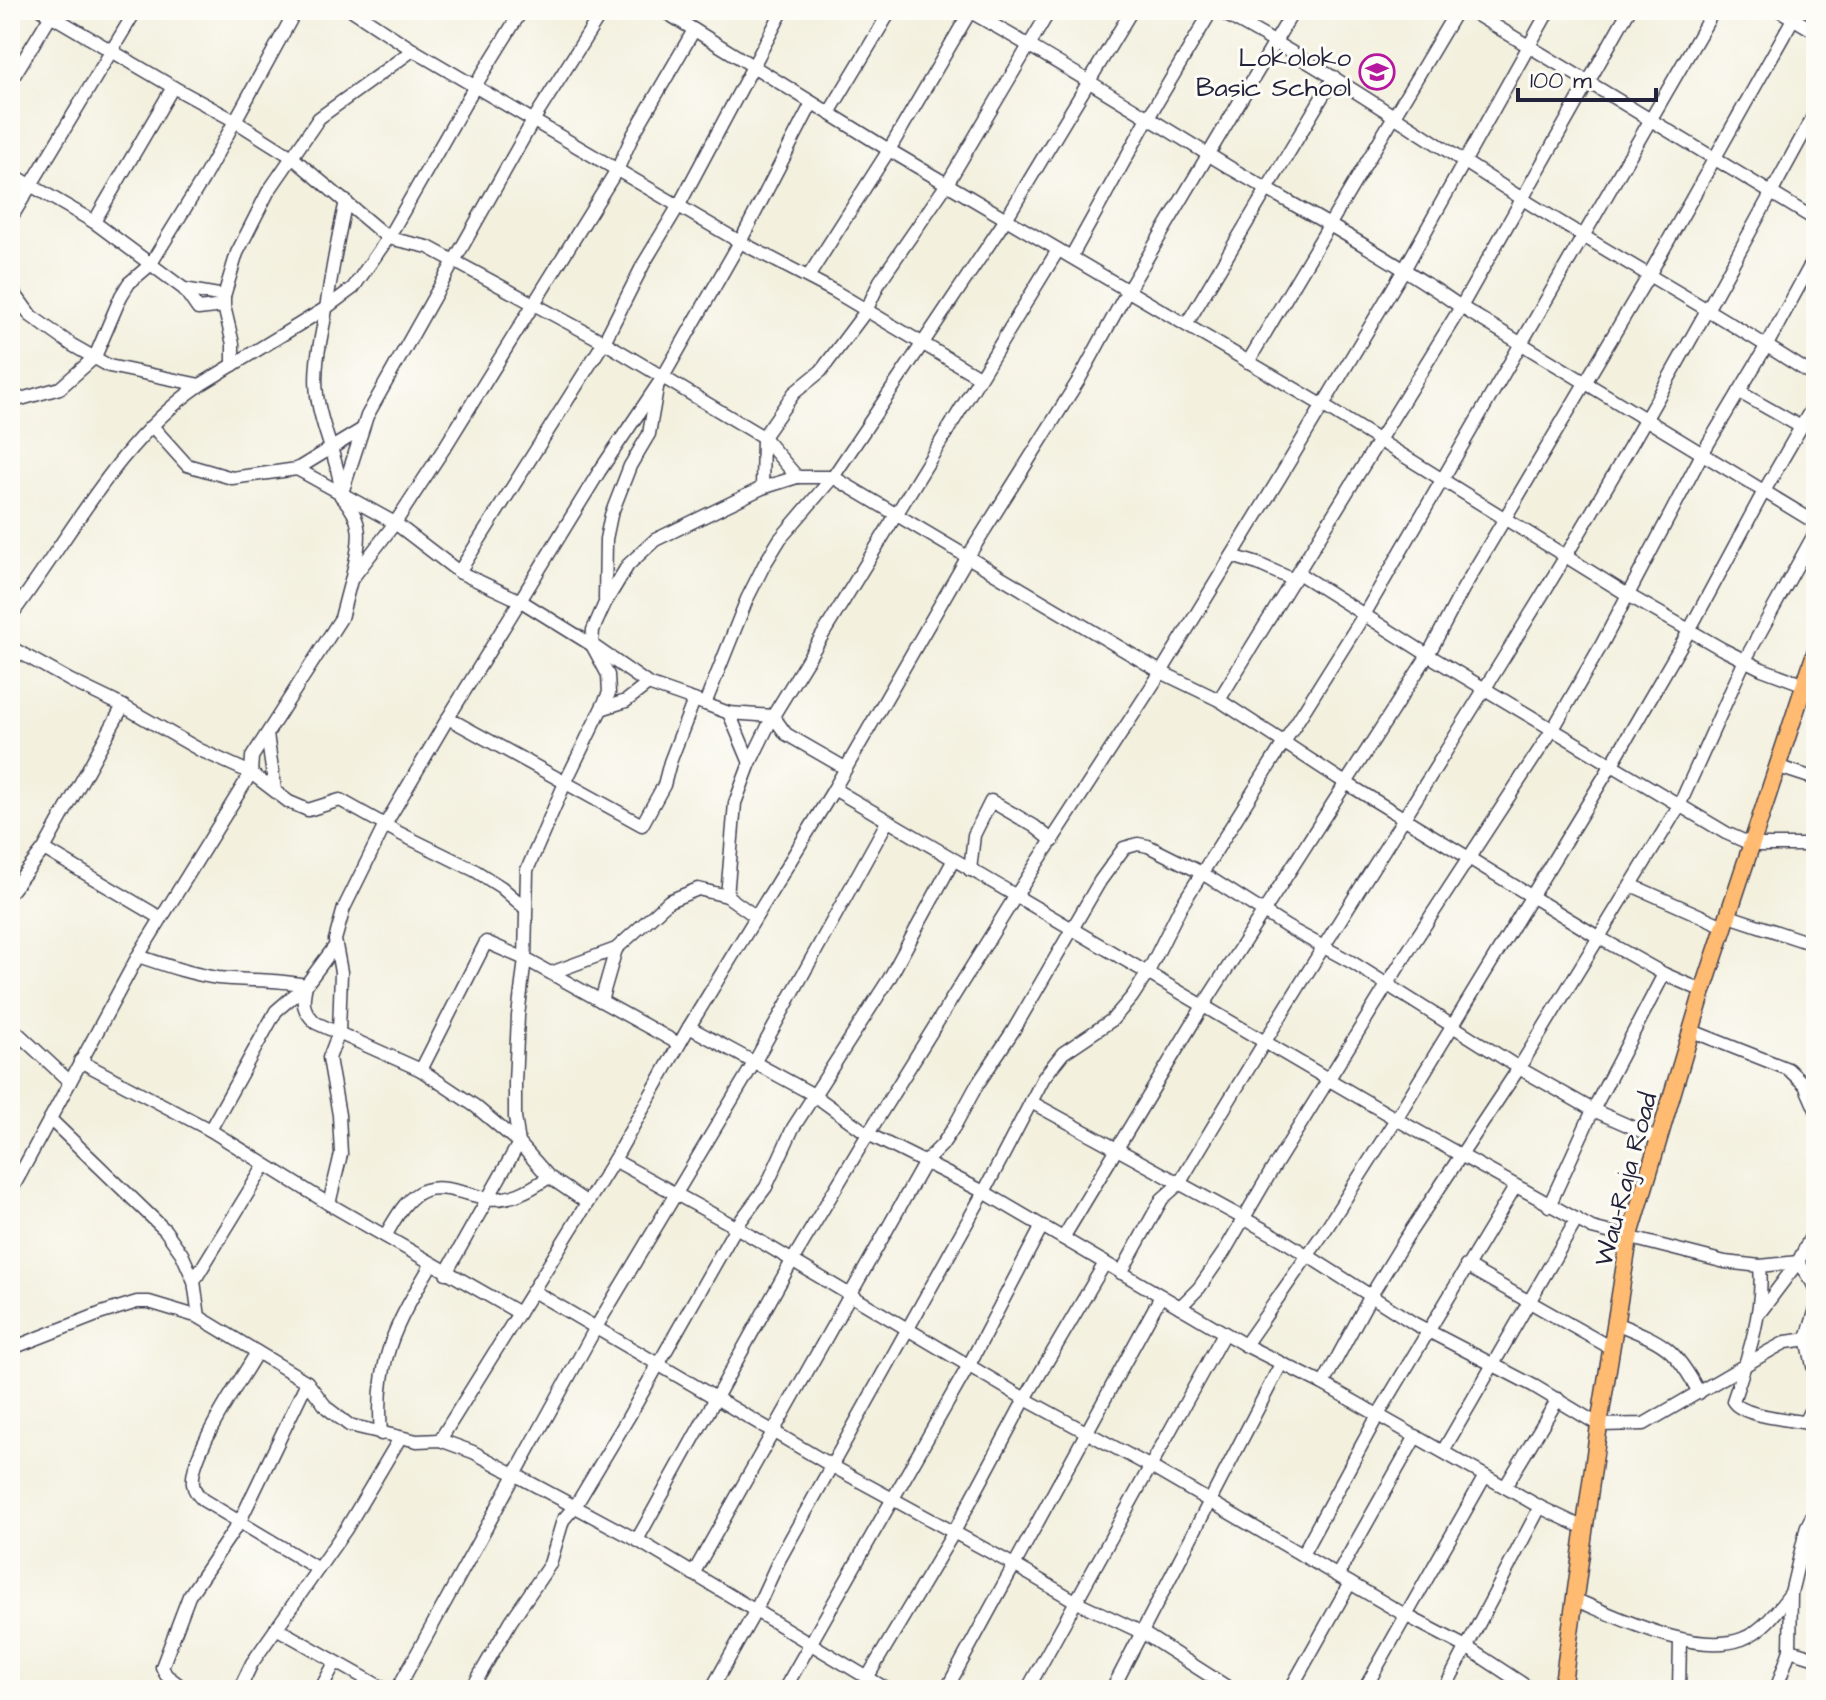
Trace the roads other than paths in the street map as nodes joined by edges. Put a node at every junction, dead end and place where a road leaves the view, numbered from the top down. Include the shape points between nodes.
1 (136, 10) edge
2 (296, 10) edge
3 (352, 10) edge
4 (522, 10) edge
5 (603, 10) edge
6 (662, 10) edge
7 (783, 10) edge
8 (891, 10) edge
9 (1050, 10) edge
10 (1132, 10) edge
11 (1214, 10) edge
12 (1294, 10) edge
13 (1457, 10) edge
14 (1469, 10) edge
15 (1549, 10) edge
16 (1629, 10) edge
17 (1714, 10) edge
18 (1779, 10) edge
19 (969, 11) edge
20 (49, 12) edge
21 (1796, 14) edge
22 (694, 30) junction
23 (1816, 32) edge
24 (1276, 42) junction
25 (1029, 44) junction
26 (1528, 48) junction
27 (413, 50) junction
28 (111, 51) junction
29 (754, 67) junction
30 (1334, 77) junction
31 (10, 82) edge
32 (1088, 82) junction
33 (1588, 84) junction
34 (475, 86) junction
35 (173, 87) junction
36 (812, 103) junction
37 (1816, 111) edge
38 (829, 113) junction
39 (1395, 116) junction
40 (1148, 118) junction
41 (534, 119) junction
42 (235, 121) junction
43 (1652, 122) junction
44 (889, 150) junction
45 (1209, 155) junction
46 (292, 157) junction
47 (1714, 159) junction
48 (1464, 161) junction
49 (618, 168) junction
50 (10, 173) edge
51 (30, 183) junction
52 (947, 184) junction
53 (1268, 190) junction
54 (1771, 193) junction
55 (1523, 199) junction
56 (346, 201) junction
57 (679, 205) junction
58 (1006, 219) junction
59 (10, 220) edge
60 (1816, 220) edge
61 (94, 222) junction
62 (1330, 227) junction
63 (1584, 235) junction
64 (388, 238) junction
65 (740, 242) junction
66 (1058, 250) junction
67 (1816, 255) edge
68 (1071, 257) junction
69 (453, 262) junction
70 (150, 265) junction
71 (1405, 268) junction
72 (1649, 275) junction
73 (808, 277) junction
74 (10, 287) edge
75 (1128, 290) junction
76 (224, 301) junction
77 (533, 304) junction
78 (1461, 307) junction
79 (326, 308) junction
80 (1708, 310) junction
81 (866, 311) junction
82 (1186, 325) junction
83 (604, 342) junction
84 (922, 343) junction
85 (1523, 344) junction
86 (1767, 345) junction
87 (95, 357) junction
88 (1248, 362) junction
89 (233, 365) junction
90 (979, 377) junction
91 (1816, 377) edge
92 (660, 381) junction
93 (1586, 381) junction
94 (200, 385) junction
95 (1739, 392) junction
96 (1816, 401) edge
97 (10, 402) edge
98 (1322, 405) junction
99 (1646, 418) junction
100 (152, 426) junction
101 (1801, 427) junction
102 (361, 430) junction
103 (763, 437) junction
104 (1378, 441) junction
105 (329, 449) junction
106 (1702, 454) junction
107 (297, 469) junction
108 (797, 477) junction
109 (833, 477) junction
110 (1442, 481) junction
111 (762, 488) junction
112 (1763, 493) junction
113 (341, 496) junction
114 (897, 516) junction
115 (1505, 520) junction
116 (395, 523) junction
117 (1816, 523) edge
118 (1816, 531) edge
119 (1232, 556) junction
120 (1565, 557) junction
121 (967, 558) junction
122 (459, 572) junction
123 (1296, 577) junction
124 (351, 580) junction
125 (1628, 595) junction
126 (521, 601) junction
127 (605, 603) junction
128 (1364, 615) junction
129 (10, 617) edge
130 (1689, 629) junction
131 (592, 645) junction
132 (10, 647) edge
133 (1816, 650) edge
134 (1428, 655) junction
135 (1745, 660) junction
136 (1161, 672) junction
137 (648, 684) junction
138 (1485, 688) junction
139 (1807, 690) edge
140 (1219, 700) junction
141 (700, 702) junction
142 (123, 706) junction
143 (604, 708) junction
144 (729, 713) junction
145 (773, 716) junction
146 (448, 718) junction
147 (1553, 729) junction
148 (267, 734) junction
149 (1283, 743) junction
150 (750, 763) junction
151 (1612, 764) junction
152 (1779, 767) junction
153 (845, 768) junction
154 (251, 773) junction
155 (1816, 779) edge
156 (565, 783) junction
157 (1346, 783) junction
158 (834, 789) junction
159 (275, 790) junction
160 (1679, 806) junction
161 (1405, 819) junction
162 (887, 822) junction
163 (385, 825) junction
164 (1053, 841) junction
165 (1753, 845) junction
166 (1816, 845) edge
167 (44, 849) junction
168 (1469, 859) junction
169 (953, 861) junction
170 (970, 870) junction
171 (1202, 873) junction
172 (1631, 885) junction
173 (10, 892) edge
174 (727, 896) junction
175 (1530, 896) junction
176 (1015, 897) junction
177 (525, 908) junction
178 (1264, 913) junction
179 (755, 916) junction
180 (161, 918) junction
181 (1727, 921) junction
182 (1072, 930) junction
183 (1598, 937) junction
184 (1816, 945) edge
185 (335, 946) junction
186 (1323, 947) junction
187 (616, 949) junction
188 (138, 956) junction
189 (525, 959) junction
190 (551, 973) junction
191 (1147, 974) junction
192 (1664, 974) junction
193 (1389, 984) junction
194 (306, 985) junction
195 (1703, 991) junction
196 (601, 1001) junction
197 (1203, 1006) junction
198 (1451, 1025) junction
199 (10, 1026) edge
200 (689, 1027) junction
201 (1692, 1031) junction
202 (339, 1032) junction
203 (1262, 1041) junction
204 (679, 1044) junction
205 (80, 1061) junction
206 (754, 1063) junction
207 (1519, 1068) junction
208 (421, 1070) junction
209 (1330, 1080) junction
210 (70, 1082) junction
211 (814, 1095) junction
212 (1031, 1102) junction
213 (1593, 1110) junction
214 (1816, 1110) edge
215 (50, 1119) junction
216 (1396, 1119) junction
217 (210, 1130) junction
218 (868, 1134) junction
219 (1659, 1139) junction
220 (519, 1143) junction
221 (1116, 1149) junction
222 (1462, 1157) junction
223 (614, 1160) junction
224 (925, 1162) junction
225 (265, 1165) junction
226 (549, 1177) junction
227 (1179, 1184) junction
228 (1515, 1187) junction
229 (984, 1192) junction
230 (10, 1193) edge
231 (675, 1193) junction
232 (489, 1199) junction
233 (586, 1202) junction
234 (329, 1204) junction
235 (1549, 1206) junction
236 (1244, 1218) junction
237 (1577, 1219) junction
238 (1042, 1226) junction
239 (736, 1227) junction
240 (1816, 1227) edge
241 (385, 1236) junction
242 (1063, 1238) junction
243 (1629, 1239) junction
244 (1307, 1257) junction
245 (792, 1261) junction
246 (1798, 1262) junction
247 (1105, 1263) junction
248 (431, 1265) junction
249 (1466, 1266) junction
250 (1760, 1266) junction
251 (446, 1273) junction
252 (1121, 1273) junction
253 (194, 1281) junction
254 (533, 1291) junction
255 (1816, 1291) edge
256 (851, 1295) junction
257 (1161, 1296) junction
258 (1370, 1297) junction
259 (1530, 1302) junction
260 (1180, 1307) junction
261 (1816, 1309) edge
262 (519, 1313) junction
263 (1758, 1314) junction
264 (199, 1317) junction
265 (1615, 1323) junction
266 (908, 1328) junction
267 (595, 1329) junction
268 (1428, 1330) junction
269 (1224, 1333) junction
270 (1811, 1338) edge
271 (1245, 1345) junction
272 (1611, 1348) junction
273 (10, 1349) edge
274 (257, 1352) junction
275 (657, 1364) junction
276 (1281, 1364) junction
277 (1492, 1364) junction
278 (969, 1365) junction
279 (1745, 1366) junction
280 (1816, 1380) edge
281 (307, 1382) junction
282 (1323, 1384) junction
283 (1699, 1393) junction
284 (715, 1398) junction
285 (1025, 1399) junction
286 (1558, 1399) junction
287 (1816, 1399) edge
288 (1378, 1415) junction
289 (1810, 1423) edge
290 (1599, 1425) junction
291 (773, 1431) junction
292 (1086, 1433) junction
293 (381, 1434) junction
294 (1416, 1436) junction
295 (400, 1438) junction
296 (440, 1440) junction
297 (1443, 1451) junction
298 (832, 1466) junction
299 (1151, 1467) junction
300 (514, 1473) junction
301 (1485, 1476) junction
302 (1505, 1487) junction
303 (894, 1498) junction
304 (1209, 1501) junction
305 (576, 1505) junction
306 (1540, 1507) junction
307 (1816, 1508) edge
308 (240, 1521) junction
309 (1584, 1528) junction
310 (954, 1532) junction
311 (637, 1540) junction
312 (1302, 1555) junction
313 (1014, 1565) junction
314 (318, 1569) junction
315 (693, 1574) junction
316 (1337, 1576) junction
317 (1350, 1583) junction
318 (1791, 1593) junction
319 (1576, 1600) junction
320 (1077, 1602) junction
321 (756, 1610) junction
322 (1405, 1615) junction
323 (276, 1628) junction
324 (1143, 1633) junction
325 (1680, 1640) junction
326 (811, 1643) junction
327 (1468, 1648) junction
328 (1790, 1650) junction
329 (1816, 1658) edge
330 (335, 1663) junction
331 (867, 1678) junction
332 (1213, 1686) edge
333 (186, 1690) edge
334 (239, 1690) edge
335 (320, 1690) edge
336 (386, 1690) edge
337 (397, 1690) edge
338 (471, 1690) edge
339 (711, 1690) edge
340 (784, 1690) edge
341 (888, 1690) edge
342 (946, 1690) edge
343 (1027, 1690) edge
344 (1112, 1690) edge
345 (1232, 1690) edge
346 (1290, 1690) edge
347 (1364, 1690) edge
348 (1444, 1690) edge
349 (1532, 1690) edge
350 (1562, 1690) edge
351 (1679, 1690) edge
352 (1776, 1690) edge

1 - 28 street
2 - 42 street
3 - 27 street
4 - 34 street
5 - 41 street
6 - 22 street
7 - 29 street
8 - 38 street
9 - 25 street
10 - 32 street
11 - 24 street
11 - 40 street
12 - 24 street
13 - 39 street
14 - 26 street
15 - 26 street
16 - 33 street
17 - 43 street
18 - 21 street
19 - 25 street
19 - 44 street
20 - 28 street
20 - 31 street
21 - 23 street
21 - 47 street
22 - 29 street
22 - 49 street
24 - 30 street
24 - 45 street
25 - 32 street
25 - 52 street
26 - 33 street
26 - 48 street
27 - 34 street
27 - 46 street via 325,113
28 - 35 street
28 - 51 street
29 - 36 street
29 - 57 street
30 - 39 street
30 - 53 street
32 - 40 street
32 - 58 street
33 - 43 street
33 - 55 street
34 - 41 street
34 - 64 street
35 - 42 street
35 - 61 street
36 - 38 street
36 - 65 street
37 - 54 street
38 - 44 street
39 - 48 street
39 - 62 street
40 - 45 street
40 - 68 street
41 - 49 street
41 - 69 street
42 - 46 street
42 - 70 street
43 - 47 street
43 - 63 street
44 - 52 street
44 - 73 street
45 - 53 street
45 - 75 street
46 - 56 street
46 - 76 street via 237,253
47 - 54 street
47 - 72 street
48 - 55 street
48 - 71 street
49 - 57 street
49 - 77 street
50 - 51 street
51 - 59 street
51 - 61 street
52 - 58 street
52 - 81 street via 880,281
53 - 62 street
53 - 82 street
54 - 60 street
54 - 80 street
55 - 63 street
55 - 78 street
56 - 64 street
56 - 79 street
57 - 65 street
57 - 83 street
58 - 66 street
58 - 84 street
61 - 70 street
62 - 71 street
62 - 88 street
63 - 72 street
63 - 85 street
64 - 69 street via 428,247
64 - 79 street via 353,288
65 - 73 street
65 - 92 street
66 - 68 street
66 - 90 street
67 - 86 street
68 - 75 street
69 - 77 street
69 - 102 street
70 - 76 street via 184,289 198,309
70 - 87 street via 121,296
71 - 78 street
71 - 98 street
72 - 80 street
72 - 93 street
73 - 81 street
74 - 87 street via 31,316
75 - 82 street
75 - 121 street via 1080,378
76 - 89 street
77 - 83 street
77 - 116 street
78 - 85 street
78 - 104 street
79 - 89 street
79 - 105 street via 316,375
80 - 86 street
80 - 99 street
81 - 84 street
81 - 103 street
82 - 88 street
83 - 92 street
83 - 122 street
84 - 90 street
84 - 109 street
85 - 93 street
85 - 110 street
86 - 91 street
86 - 95 street
87 - 94 street via 125,371
87 - 97 street via 60,388
88 - 98 street
89 - 94 street
90 - 114 street
92 - 103 street
92 - 126 street
92 - 127 street via 649,434 611,515
93 - 99 street
93 - 115 street
94 - 100 street
95 - 101 street
95 - 106 street
96 - 101 street
98 - 104 street
98 - 119 street
99 - 106 street
99 - 120 street
100 - 107 street via 187,465 232,478
100 - 129 street via 90,500
101 - 112 street
102 - 105 street
102 - 113 street
103 - 108 street
103 - 111 street
104 - 110 street
104 - 123 street
105 - 107 street
105 - 113 street via 340,475
106 - 112 street
106 - 125 street
107 - 113 street
108 - 109 street
108 - 111 street
109 - 114 street
109 - 141 street via 764,565
110 - 115 street
110 - 128 street
111 - 127 street via 655,540 628,565
112 - 117 street
112 - 130 street
113 - 116 street
113 - 124 street via 358,523
114 - 121 street
114 - 145 street
115 - 120 street
115 - 134 street
116 - 122 street
116 - 124 street
118 - 135 street
119 - 123 street
119 - 136 street
120 - 125 street
120 - 138 street
121 - 136 street
121 - 153 street
122 - 126 street
123 - 128 street
123 - 140 street
124 - 148 street via 341,618
125 - 130 street
125 - 147 street
126 - 131 street
126 - 146 street
127 - 131 street
128 - 134 street
128 - 149 street
130 - 135 street
130 - 151 street
131 - 137 street
131 - 143 street via 608,675
132 - 142 street
133 - 139 main road, Wau-Raja Road
134 - 138 street
134 - 157 street
135 - 139 street
135 - 160 street
136 - 140 street
136 - 164 street
137 - 141 street
137 - 143 street via 626,701
138 - 147 street
138 - 161 street
139 - 152 main road, Wau-Raja Road
140 - 149 street
141 - 144 street
141 - 156 street via 642,825
142 - 154 street
142 - 167 street
143 - 156 street
144 - 145 street
144 - 150 street
145 - 150 street
145 - 153 street via 786,734
146 - 156 street
146 - 163 street
147 - 151 street
147 - 168 street
148 - 154 street via 252,757
148 - 159 street
149 - 157 street
149 - 171 street
150 - 174 street via 735,803
151 - 160 street
151 - 175 street
152 - 155 street
152 - 165 main road, Wau-Raja Road
153 - 158 street
154 - 159 street
154 - 180 street
156 - 177 street via 529,860
157 - 161 street
157 - 178 street
158 - 162 street
158 - 179 street
159 - 163 street via 308,810 340,800
160 - 165 street
160 - 172 street
161 - 168 street
161 - 186 street
162 - 169 street
162 - 206 street
163 - 177 street via 466,865
163 - 185 street via 344,908
164 - 170 street via 991,801 974,835
164 - 176 street
165 - 166 street
165 - 181 main road, Wau-Raja Road
167 - 173 street
167 - 180 street
168 - 175 street
168 - 193 street
169 - 170 street
169 - 211 street via 889,979
170 - 176 street
171 - 178 street
171 - 182 street via 1148,846 1124,848
171 - 191 street
172 - 181 street
172 - 183 street
174 - 179 street
174 - 187 street via 698,889 669,901
175 - 183 street
175 - 198 street
176 - 182 street
176 - 218 street
177 - 189 street
178 - 186 street
178 - 197 street
179 - 200 street
180 - 188 street
181 - 184 street
181 - 195 main road, Wau-Raja Road
182 - 191 street
182 - 224 street via 942,1145
183 - 192 street
183 - 207 street
185 - 194 street
185 - 202 street via 341,972
186 - 193 street
186 - 203 street
187 - 190 street
187 - 196 street
188 - 194 street via 206,976
188 - 205 street
189 - 190 street
189 - 208 street via 486,942
189 - 220 street via 515,1083
190 - 196 street
191 - 197 street
191 - 212 street via 1112,1020 1063,1053
192 - 195 street
192 - 213 street
193 - 198 street
193 - 209 street
194 - 202 street via 304,1009 316,1023
194 - 217 street via 276,1011
195 - 201 main road, Wau-Raja Road
196 - 204 street
197 - 203 street
197 - 221 street
198 - 207 street
198 - 216 street
199 - 210 street
200 - 204 street
200 - 206 street
201 - 214 street via 1788,1069 1805,1085
201 - 219 main road, Wau-Raja Road
202 - 208 street
202 - 234 street via 329,1058 342,1137
203 - 209 street
203 - 227 street
204 - 223 street
205 - 210 street
205 - 217 street
206 - 211 street
206 - 231 street
207 - 213 street
207 - 222 street
208 - 220 street
209 - 216 street
209 - 236 street
210 - 215 street
211 - 218 street
211 - 239 street via 766,1187
212 - 221 street
212 - 229 street
213 - 219 street
213 - 235 street
215 - 230 street
215 - 253 street via 165,1230
216 - 222 street
216 - 244 street
217 - 225 street
218 - 224 street
218 - 245 street
219 - 243 main road, Wau-Raja Road
220 - 226 street
220 - 232 street
221 - 227 street
221 - 242 street
222 - 228 street
222 - 258 street
223 - 231 street
223 - 233 street
224 - 229 street
224 - 256 street
225 - 234 street
225 - 253 street
226 - 232 street via 528,1192
226 - 233 street
227 - 236 street
227 - 252 street via 1162,1199
228 - 235 street
228 - 249 street
229 - 238 street
229 - 266 street
231 - 239 street
231 - 267 street
232 - 241 street via 425,1190 402,1208
232 - 251 street
233 - 254 street
234 - 241 street
235 - 237 street
236 - 244 street
236 - 260 street via 1206,1279
237 - 243 street
237 - 259 street
238 - 242 street
238 - 278 street
239 - 245 street
239 - 275 street
240 - 246 street
241 - 248 street
242 - 247 street
243 - 250 street
243 - 265 main road, Wau-Raja Road
244 - 258 street
244 - 271 street
245 - 256 street
245 - 284 street
246 - 250 street
246 - 255 street
246 - 263 street
247 - 252 street
247 - 285 street
248 - 251 street
248 - 293 street via 385,1354
249 - 259 street
249 - 268 street
250 - 263 street
251 - 262 street
252 - 257 street
253 - 264 street
254 - 262 street
254 - 267 street
256 - 266 street
256 - 291 street
257 - 260 street
257 - 292 street
258 - 268 street
258 - 282 street
259 - 272 street
259 - 277 street
260 - 269 street
261 - 270 street
262 - 296 street
263 - 279 street
264 - 273 street via 137,1302
264 - 274 street
265 - 272 main road, Wau-Raja Road
265 - 283 street via 1672,1350
266 - 278 street
266 - 298 street
267 - 275 street
267 - 300 street
268 - 277 street
268 - 288 street
269 - 271 street
269 - 299 street
270 - 279 street via 1786,1342
270 - 280 street
271 - 276 street
272 - 290 main road, Wau-Raja Road
274 - 281 street
274 - 308 street via 194,1469 195,1491
275 - 284 street
275 - 305 street
276 - 282 street
276 - 304 street
277 - 286 street
277 - 297 street
278 - 285 street
278 - 303 street
279 - 283 street
279 - 289 street via 1733,1401 1736,1407
281 - 293 street via 349,1425
281 - 308 street
282 - 288 street
283 - 290 street via 1644,1424
284 - 291 street
284 - 311 street
285 - 292 street
285 - 310 street
286 - 290 street
286 - 302 street
287 - 289 street
288 - 294 street
288 - 312 street
290 - 309 main road, Wau-Raja Road
291 - 298 street
291 - 315 street
292 - 299 street
292 - 313 street
293 - 295 street
294 - 297 street
294 - 316 street
295 - 296 street
295 - 314 street
296 - 300 street
297 - 301 street
298 - 303 street
298 - 321 street
299 - 304 street
299 - 320 street
300 - 305 street
300 - 337 street
301 - 302 street
301 - 322 street
302 - 306 street
303 - 310 street
303 - 326 street
304 - 312 street
304 - 324 street
305 - 311 street
305 - 338 street via 563,1520 550,1564
306 - 309 street
306 - 327 street
307 - 318 street
308 - 314 street
308 - 333 street via 189,1596 165,1657 166,1675
309 - 319 main road, Wau-Raja Road
310 - 313 street
310 - 331 street
311 - 315 street
312 - 316 street
313 - 320 street
313 - 342 street
314 - 323 street
315 - 321 street
316 - 317 street
317 - 322 street
317 - 346 street
318 - 325 street via 1772,1617 1740,1640
318 - 328 street
319 - 325 street
319 - 350 main road, Wau-Raja Road
320 - 324 street
320 - 343 street
321 - 326 street
321 - 339 street
322 - 327 street
322 - 347 street
323 - 330 street
323 - 334 street
324 - 332 street
324 - 344 street
325 - 351 street
326 - 331 street
326 - 340 street
327 - 348 street
327 - 349 street
328 - 329 street
328 - 352 street
330 - 335 street
330 - 336 street
331 - 341 street
332 - 345 street

